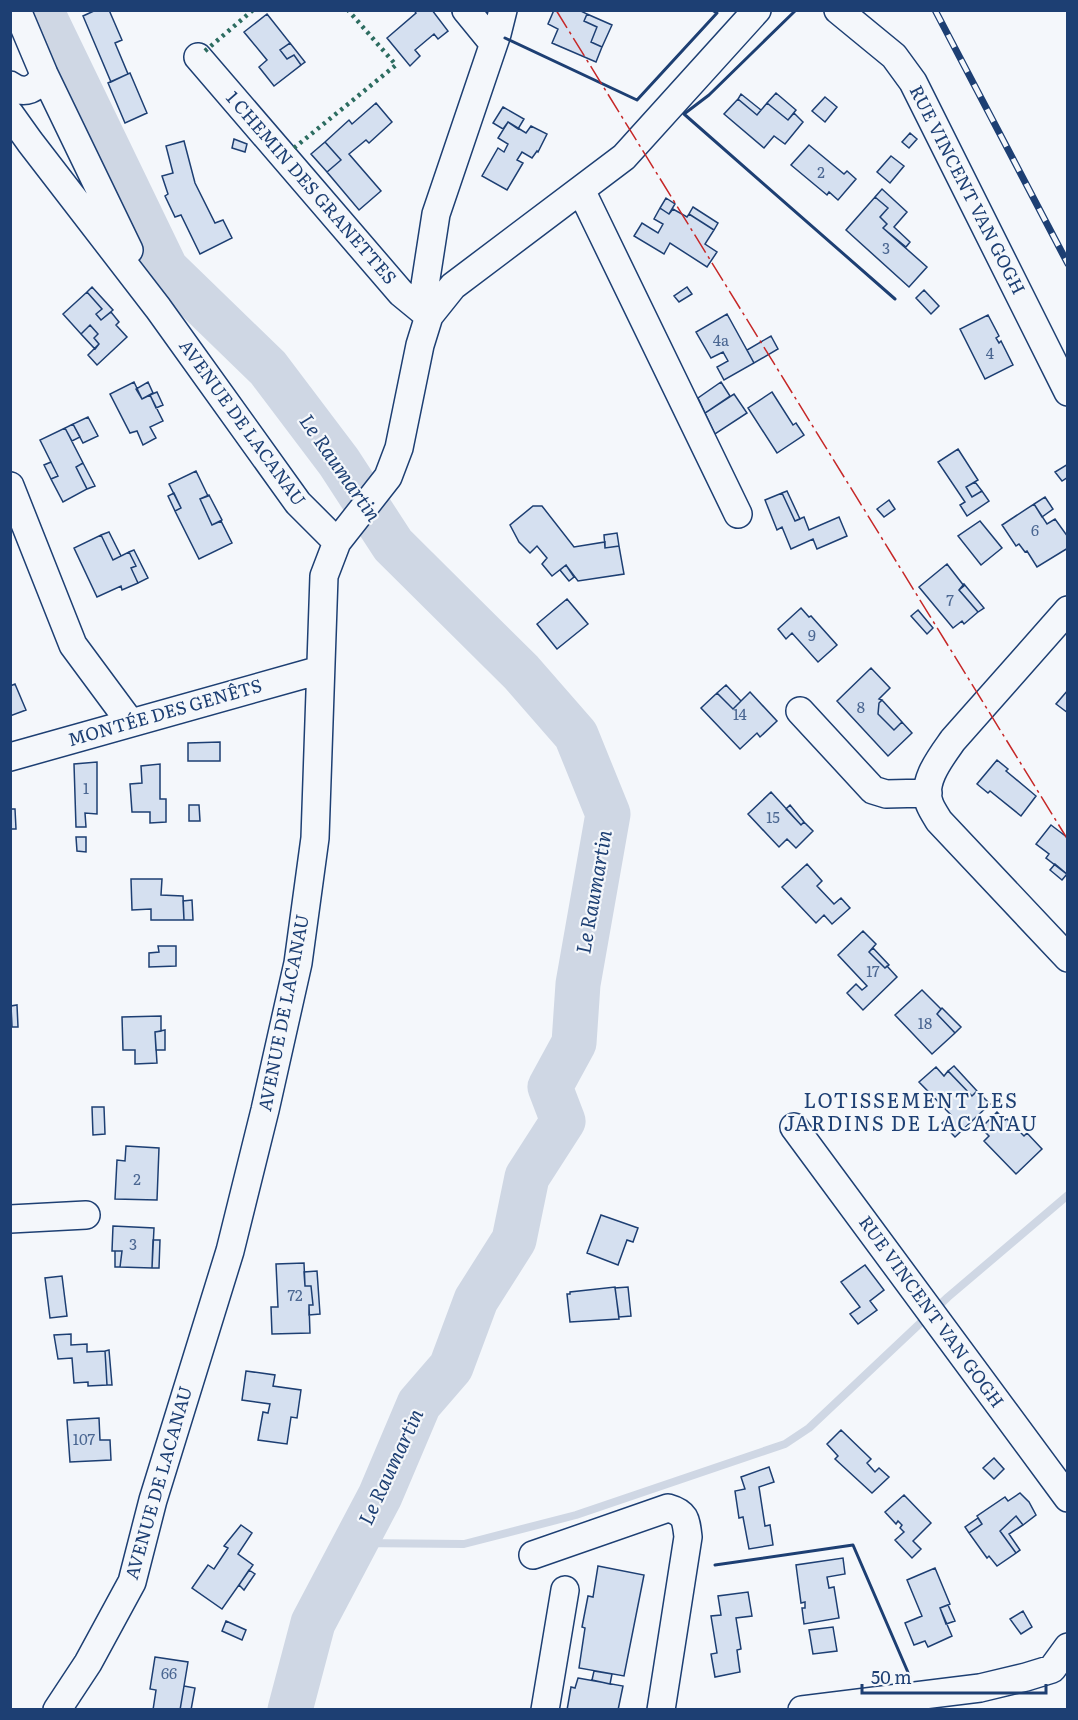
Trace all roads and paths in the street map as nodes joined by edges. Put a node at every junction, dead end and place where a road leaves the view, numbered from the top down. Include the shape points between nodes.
1 (17, 10) edge
2 (466, 10) edge
3 (503, 10) edge
4 (757, 10) edge
5 (838, 10) edge
6 (494, 44) junction
7 (198, 57) dead end
8 (44, 74) junction
9 (10, 85) edge
10 (10, 114) edge
11 (581, 190) junction
12 (158, 308) junction
13 (429, 316) junction
14 (1068, 392) edge
15 (10, 486) edge
16 (738, 514) dead end
17 (337, 542) junction
18 (1068, 610) edge
19 (320, 670) junction
20 (800, 711) dead end
21 (130, 722) junction
22 (10, 757) edge
23 (928, 793) junction
24 (1068, 958) edge
25 (794, 1127) dead end
26 (86, 1215) dead end
27 (10, 1219) edge
28 (1068, 1498) edge
29 (533, 1555) dead end
30 (565, 1590) dead end
31 (1068, 1647) edge
32 (57, 1710) edge
33 (545, 1710) edge
34 (660, 1710) edge
35 (802, 1710) edge

1 - 8 street, AVENUE DE LACANAU
2 - 6 street
3 - 6 street
4 - 11 street via 624,157
5 - 14 street, RUE VINCENT VAN GOGH via 894,56 913,82
6 - 13 street via 436,214 425,285
7 - 13 street, 1 CHEMIN DES GRANETTES via 401,293
8 - 9 street via 39,85 31,89 22,91
8 - 12 street, AVENUE DE LACANAU
10 - 12 street, AVENUE DE LACANAU
11 - 13 street via 453,286
11 - 16 street
12 - 17 street, AVENUE DE LACANAU via 298,503
13 - 17 street via 399,448 388,477
15 - 21 street via 73,645
17 - 19 street, AVENUE DE LACANAU via 324,576
18 - 23 street via 953,740 938,761
19 - 21 street, MONTÉE DES GENÊTS
19 - 32 street, AVENUE DE LACANAU via 315,838 298,963 241,1208 132,1582
20 - 23 street via 873,790 886,794
21 - 22 street, MONTÉE DES GENÊTS
23 - 24 street via 928,803 939,821
25 - 28 street, RUE VINCENT VAN GOGH
26 - 27 street
29 - 34 street via 668,1508 679,1511 686,1520 688,1537
30 - 33 street
31 - 35 street via 1052,1669 980,1688

